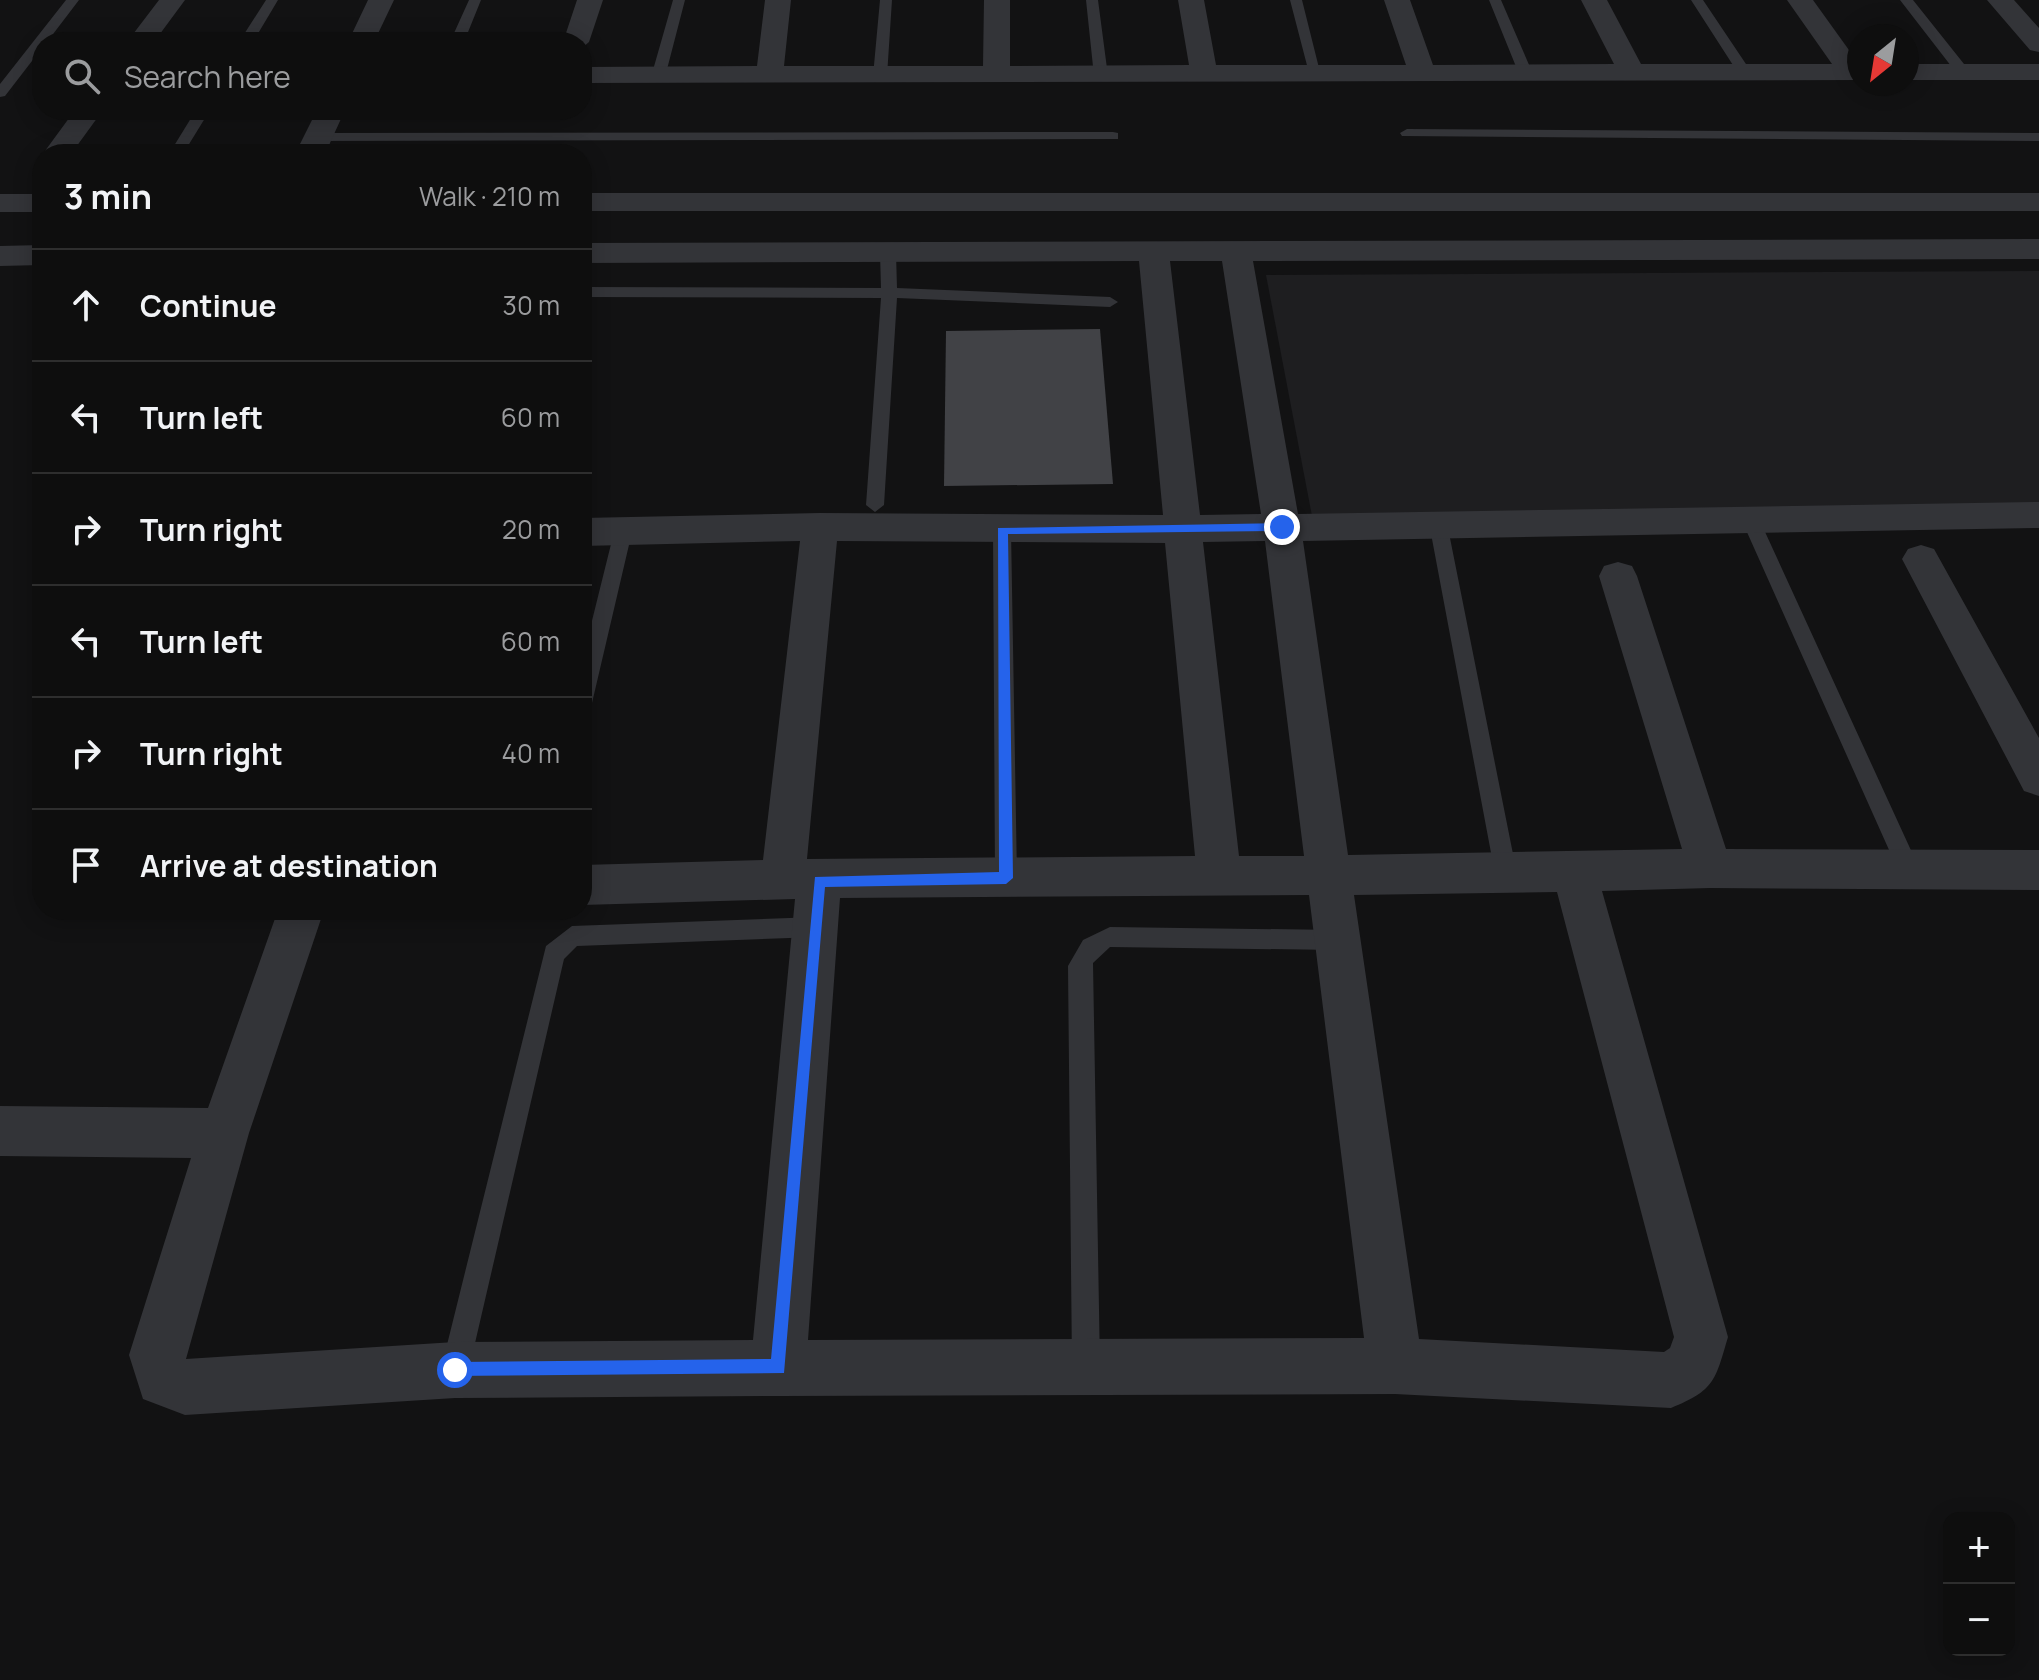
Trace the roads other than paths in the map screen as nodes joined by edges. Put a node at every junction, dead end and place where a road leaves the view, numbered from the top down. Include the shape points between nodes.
1 (73, 0) edge
2 (172, 0) edge
3 (272, 0) edge
4 (381, 0) edge
5 (475, 0) edge
6 (590, 0) edge
7 (679, 0) edge
8 (778, 0) edge
9 (886, 0) edge
10 (997, 0) edge
11 (1092, 0) edge
12 (1191, 0) edge
13 (1296, 0) edge
14 (1397, 0) edge
15 (1495, 0) edge
16 (1594, 0) edge
17 (1697, 0) edge
18 (1800, 0) edge
19 (1906, 0) edge
20 (2000, 0) edge
21 (48, 32) edge
22 (148, 32) edge
23 (252, 32) edge
24 (366, 32) edge
25 (461, 32) edge
26 (579, 32) edge
27 (2039, 44) edge
28 (32, 52) edge
29 (1847, 62) edge
30 (1847, 72) edge
31 (1919, 72) edge
32 (1963, 72) junction
33 (2039, 72) edge
34 (1204, 73) junction
35 (1316, 73) junction
36 (1422, 73) junction
37 (1632, 73) junction
38 (1745, 73) junction
39 (1526, 74) junction
40 (592, 75) edge
41 (769, 76) junction
42 (880, 76) junction
43 (996, 76) junction
44 (1101, 76) junction
45 (658, 77) junction
46 (0, 93) edge
47 (82, 120) edge
48 (197, 120) edge
49 (326, 120) edge
50 (1407, 133) dead end
51 (1113, 136) dead end
52 (2039, 137) edge
53 (64, 144) edge
54 (182, 144) edge
55 (315, 144) edge
56 (404, 144) edge
57 (32, 186) edge
58 (592, 202) edge
59 (2039, 202) edge
60 (20, 203) edge
61 (2039, 249) edge
62 (1236, 252) junction
63 (592, 253) edge
64 (888, 253) junction
65 (1154, 253) junction
66 (32, 255) edge
67 (0, 256) edge
68 (592, 292) edge
69 (889, 293) junction
70 (1110, 302) dead end
71 (875, 505) dead end
72 (2039, 515) edge
73 (1751, 521) junction
74 (1438, 523) junction
75 (820, 527) junction
76 (1282, 527) junction
77 (1185, 529) junction
78 (1002, 530) junction
79 (592, 532) edge
80 (623, 532) junction
81 (1921, 559) dead end
82 (1618, 576) dead end
83 (592, 661) edge
84 (2039, 778) edge
85 (1710, 868) junction
86 (1574, 870) junction
87 (1909, 870) junction
88 (2039, 870) edge
89 (1506, 874) junction
90 (1328, 877) junction
91 (1006, 878) junction
92 (1219, 878) junction
93 (592, 885) edge
94 (806, 896) junction
95 (298, 920) edge
96 (1337, 940) junction
97 (0, 1131) edge
98 (224, 1133) junction
99 (1395, 1366) junction
100 (1086, 1367) junction
101 (778, 1368) junction
102 (455, 1370) junction

1 - 21 lane
2 - 22 street
3 - 23 lane
4 - 24 street
5 - 25 lane
6 - 26 street
7 - 45 lane
8 - 41 street
9 - 42 lane
10 - 43 street
11 - 44 lane
12 - 34 street
13 - 35 lane
14 - 36 street
15 - 39 lane
16 - 37 street
17 - 38 lane
18 - 29 street
19 - 32 lane
20 - 27 street
28 - 46 lane
30 - 38 street
31 - 32 street
32 - 33 street
34 - 35 street
34 - 44 street
35 - 36 street
36 - 39 street
37 - 38 street
37 - 39 street
40 - 45 street
41 - 42 street
41 - 45 street
42 - 43 street
43 - 44 street
47 - 53 street
48 - 54 lane
49 - 55 street
50 - 52 lane
51 - 56 lane
57 - 60 street
58 - 59 street
61 - 62 street
62 - 65 street
62 - 76 street
63 - 64 street
64 - 65 street
64 - 69 lane
65 - 77 street
66 - 67 street
68 - 69 lane
69 - 70 lane
69 - 71 lane
72 - 73 street
73 - 74 street
73 - 87 lane
74 - 76 street
74 - 89 lane
75 - 78 street
75 - 80 street
75 - 94 street
76 - 77 street
76 - 90 street
77 - 78 street
77 - 92 street
78 - 91 lane
79 - 80 street
80 - 83 lane
81 - 84 street
82 - 85 street
85 - 86 street
85 - 87 street
86 - 89 street
86 - 99 street via 1701,1337 1692,1366 1671,1380
87 - 88 street
89 - 90 street
90 - 92 street
90 - 96 street
91 - 92 street
91 - 94 street
93 - 94 street
94 - 101 street
94 - 102 lane via 572,936 554,954
95 - 98 street
96 - 99 street
96 - 100 lane via 1110,937 1085,953 1080,966
97 - 98 street
98 - 102 street via 157,1355 163,1379 185,1387
99 - 100 street
100 - 101 street
101 - 102 street

